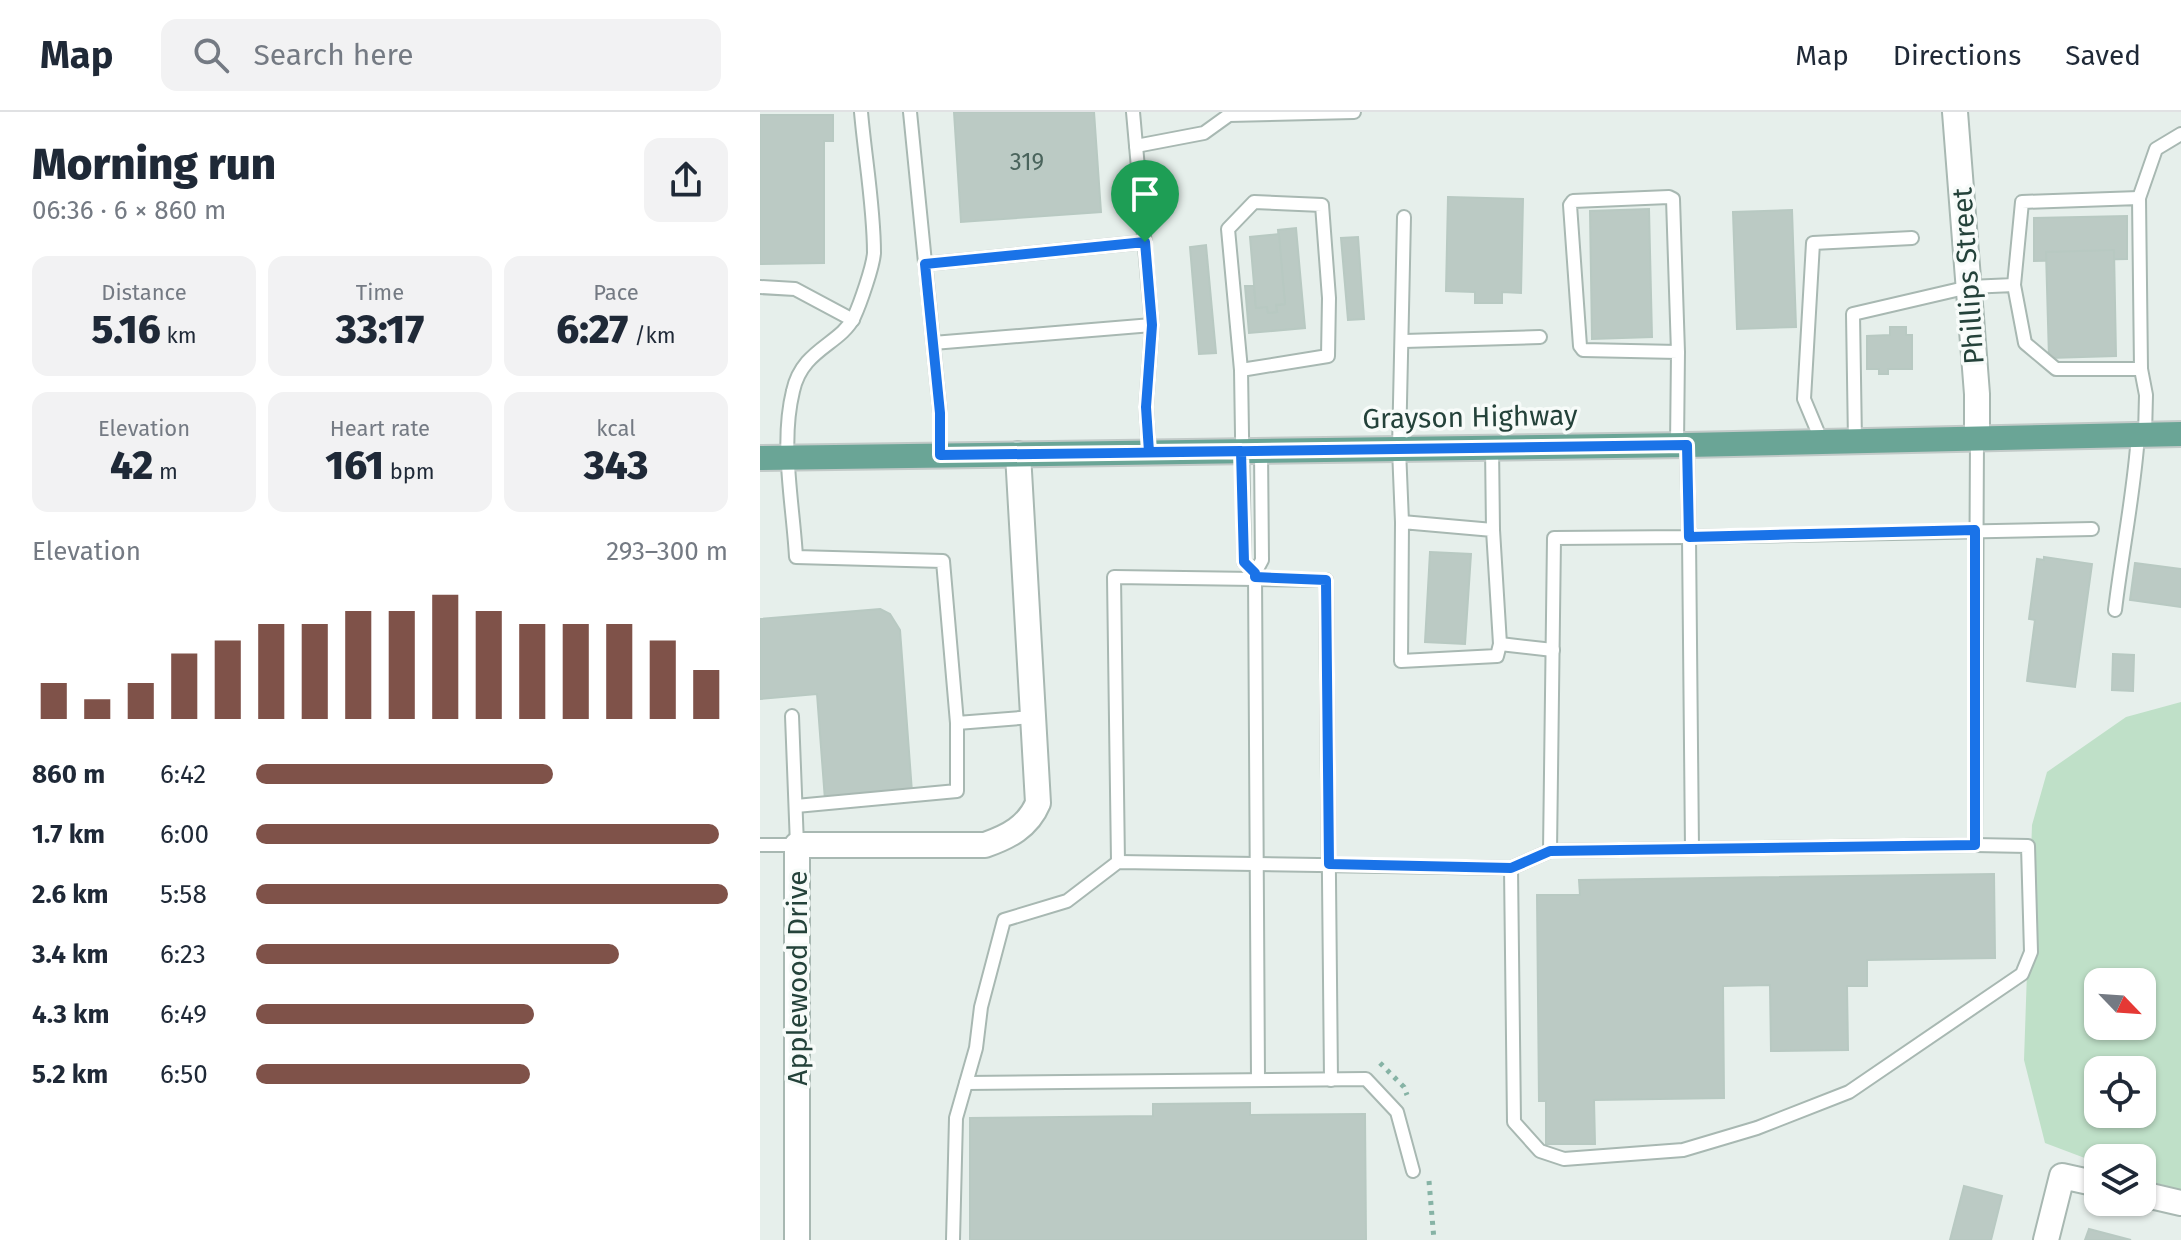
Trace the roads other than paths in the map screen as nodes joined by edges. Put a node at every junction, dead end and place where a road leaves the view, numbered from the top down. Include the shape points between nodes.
1 (861, 112) edge
2 (910, 112) edge
3 (1133, 112) edge
4 (1354, 112) edge
5 (1955, 112) edge
6 (2181, 134) edge
7 (1136, 146) junction
8 (2139, 198) junction
9 (1404, 217) dead end
10 (1912, 238) dead end
11 (1145, 242) junction
12 (925, 264) junction
13 (2014, 285) junction
14 (760, 287) edge
15 (1969, 287) junction
16 (853, 320) junction
17 (1152, 325) junction
18 (1540, 337) dead end
19 (1404, 341) junction
20 (933, 343) junction
21 (1678, 352) junction
22 (2141, 369) junction
23 (1241, 370) junction
24 (2181, 434) edge
25 (2142, 435) junction
26 (1977, 439) junction
27 (1822, 442) junction
28 (1855, 442) junction
29 (1682, 445) junction
30 (1492, 446) junction
31 (1399, 449) junction
32 (1251, 450) junction
33 (1149, 452) junction
34 (1018, 454) junction
35 (940, 455) junction
36 (760, 458) edge
37 (789, 458) junction
38 (1402, 522) junction
39 (2092, 529) dead end
40 (1493, 530) junction
41 (1975, 530) junction
42 (1689, 537) junction
43 (1255, 575) junction
44 (2115, 610) dead end
45 (1500, 644) junction
46 (1553, 650) junction
47 (792, 716) dead end
48 (1033, 717) junction
49 (957, 723) junction
50 (796, 806) junction
51 (760, 845) edge
52 (797, 845) junction
53 (1975, 845) junction
54 (1692, 849) junction
55 (1550, 851) junction
56 (1118, 862) junction
57 (1255, 864) junction
58 (1329, 864) junction
59 (1511, 868) junction
60 (1258, 1080) junction
61 (1331, 1080) junction
62 (966, 1083) junction
63 (1413, 1171) dead end
64 (2084, 1181) edge
65 (2156, 1197) edge
66 (2181, 1203) edge
67 (797, 1240) edge
68 (953, 1240) edge
69 (2046, 1240) edge

1 - 16 lane via 874,256
2 - 12 lane
3 - 7 lane
4 - 7 lane via 1229,115 1204,133
5 - 15 street, Phillips Street
6 - 8 lane via 2156,149
7 - 11 lane
8 - 13 lane via 2022,202
8 - 22 lane
9 - 19 lane
10 - 27 lane via 1813,243 1804,399
11 - 12 lane
11 - 17 lane
12 - 20 lane
13 - 15 lane
13 - 22 lane via 2025,343 2056,369
14 - 16 lane via 795,289
15 - 26 street, Phillips Street
15 - 28 lane via 1853,314
16 - 37 lane via 798,373 788,415
17 - 20 lane
17 - 33 lane via 1146,407
18 - 19 lane
19 - 31 lane
20 - 35 lane
21 - 21 lane via 1673,199 1573,201 1580,346
21 - 29 lane
22 - 25 lane via 2146,395
23 - 23 lane via 1228,229 1254,202 1322,205 1328,356
23 - 32 lane
24 - 25 main road, Grayson Highway
25 - 26 main road, Grayson Highway
25 - 44 lane
26 - 28 main road, Grayson Highway
26 - 41 lane
27 - 28 main road, Grayson Highway
27 - 29 main road, Grayson Highway
29 - 30 main road, Grayson Highway
29 - 42 lane
30 - 31 main road, Grayson Highway
30 - 40 lane
31 - 32 main road, Grayson Highway
31 - 38 lane
32 - 33 main road, Grayson Highway
32 - 43 lane via 1262,560
32 - 43 lane via 1244,562
33 - 34 main road, Grayson Highway
34 - 35 main road, Grayson Highway
34 - 48 street, Applewood Drive
35 - 37 main road, Grayson Highway
36 - 37 main road, Grayson Highway
37 - 49 lane via 796,557 943,561
38 - 40 lane
38 - 45 lane via 1401,661 1497,656
39 - 41 lane
40 - 45 lane
41 - 42 lane
41 - 53 lane
42 - 46 lane via 1554,538
42 - 54 lane
43 - 56 lane via 1114,577
43 - 57 lane
43 - 58 lane via 1326,580
45 - 46 lane
46 - 55 lane
47 - 50 lane
48 - 49 lane
48 - 52 street, Applewood Drive via 1038,803 1033,816 1006,838 985,845
49 - 50 lane via 957,791
50 - 52 lane
51 - 52 lane
52 - 67 street, Applewood Drive
53 - 54 lane
53 - 59 lane via 2028,846 2031,952 2022,974 1849,1092 1683,1150 1564,1159 1540,1151 1514,1122
54 - 55 lane
55 - 59 lane
56 - 57 lane
56 - 62 lane via 1067,901 1004,920
57 - 58 lane
57 - 60 lane
58 - 59 lane
58 - 61 lane
60 - 61 lane
60 - 62 lane
61 - 63 lane via 1366,1079 1397,1112
62 - 68 lane via 956,1118
64 - 69 street via 2062,1176
65 - 66 street

